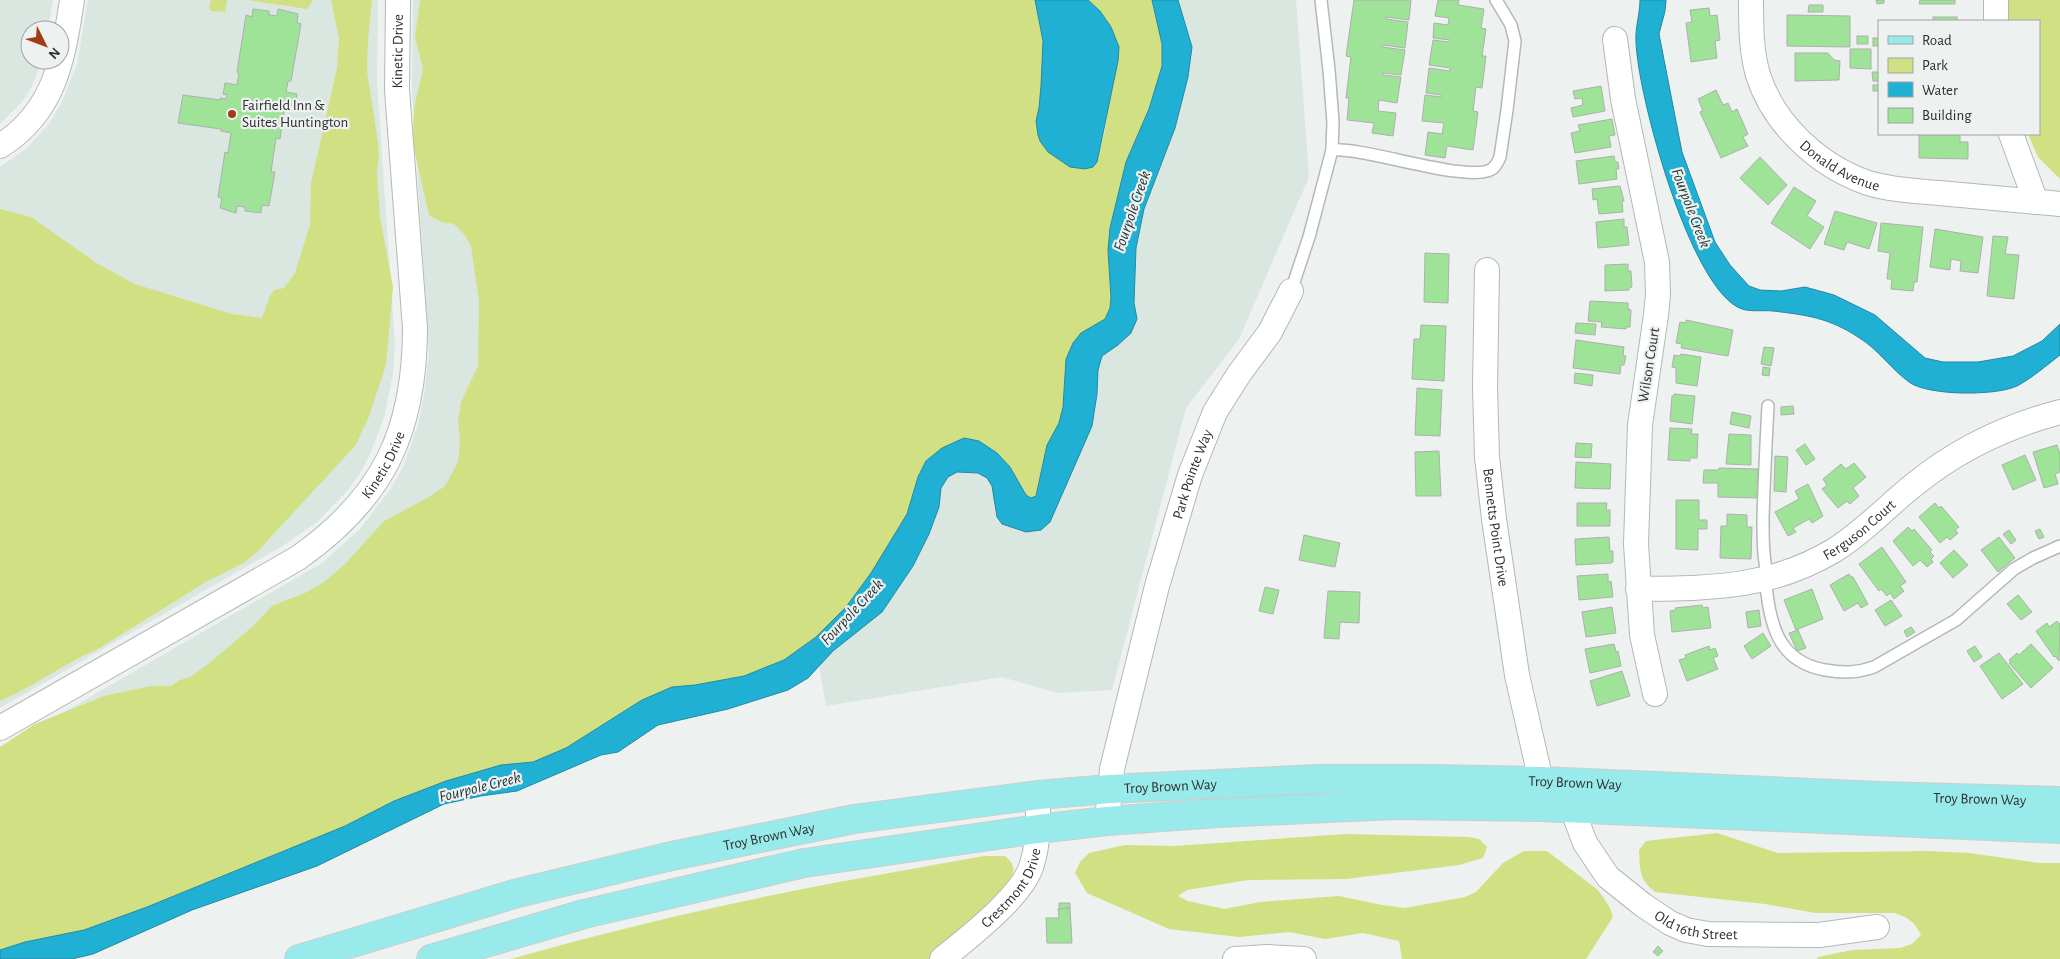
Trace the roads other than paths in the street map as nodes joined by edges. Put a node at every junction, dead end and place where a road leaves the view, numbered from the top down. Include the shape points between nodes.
1 (72, 0) edge
2 (398, 0) edge
3 (1320, 0) edge
4 (1496, 0) edge
5 (1751, 0) edge
6 (1996, 0) edge
7 (1996, 20) edge
8 (1615, 39) dead end
9 (2011, 135) edge
10 (0, 146) edge
11 (1332, 150) junction
12 (2036, 202) junction
13 (2060, 204) edge
14 (1487, 270) dead end
15 (1291, 291) joint
16 (1768, 406) dead end
17 (2060, 412) edge
18 (2060, 546) edge
19 (1767, 578) junction
20 (1638, 589) junction
21 (1655, 694) dead end
22 (0, 728) edge
23 (1541, 781) junction
24 (1109, 789) junction
25 (1038, 795) junction
26 (2060, 801) edge
27 (1572, 808) junction
28 (1108, 821) junction
29 (1038, 829) junction
30 (2060, 829) edge
31 (1877, 927) dead end
32 (299, 959) edge
33 (431, 959) edge
34 (942, 959) edge
35 (1235, 959) edge
36 (1304, 959) edge

1 - 10 street via 63,58 55,82 27,124
2 - 22 street, Kinetic Drive via 397,90 414,361 404,423 382,472 348,518 298,558
3 - 11 lane, Park Pointe Way via 1329,70
4 - 11 lane via 1511,25 1514,41 1500,157 1491,170 1470,173 1350,150
5 - 12 street, Donald Avenue via 1753,50 1769,100 1800,141 1822,160 1869,183 1896,189
6 - 7 street
8 - 20 street, Wilson Court via 1623,99 1655,245 1658,278 1656,316 1640,425 1636,544
9 - 12 street
11 - 15 lane, Park Pointe Way
12 - 13 street, Donald Avenue
14 - 23 street, Bennetts Point Drive via 1487,457 1515,665
15 - 24 street, Park Pointe Way via 1270,332 1215,412 1193,466 1157,586
16 - 19 lane via 1763,515
17 - 19 street, Ferguson Court via 2012,427 1963,450 1924,476 1849,540 1808,563
18 - 19 lane via 2014,569 1956,620 1861,672 1814,668 1801,663 1790,653 1773,626
19 - 20 street, Ferguson Court via 1731,586
20 - 21 street, Wilson Court via 1645,652
23 - 24 main road, Troy Brown Way via 1317,779
23 - 26 main road, Troy Brown Way
24 - 25 main road, Troy Brown Way
24 - 28 street, Park Pointe Way
25 - 29 street, Crestmont Drive
25 - 32 main road, Troy Brown Way via 854,819 667,857 514,894
27 - 28 main road, Troy Brown Way via 1394,806
27 - 30 main road, Troy Brown Way
27 - 31 street, Old 16th Street via 1585,843 1608,877 1642,905 1686,930 1708,934 1819,935
28 - 29 main road, Troy Brown Way
29 - 33 main road, Troy Brown Way via 804,863 584,914
29 - 34 street, Crestmont Drive via 1032,866 1021,887
35 - 36 street

